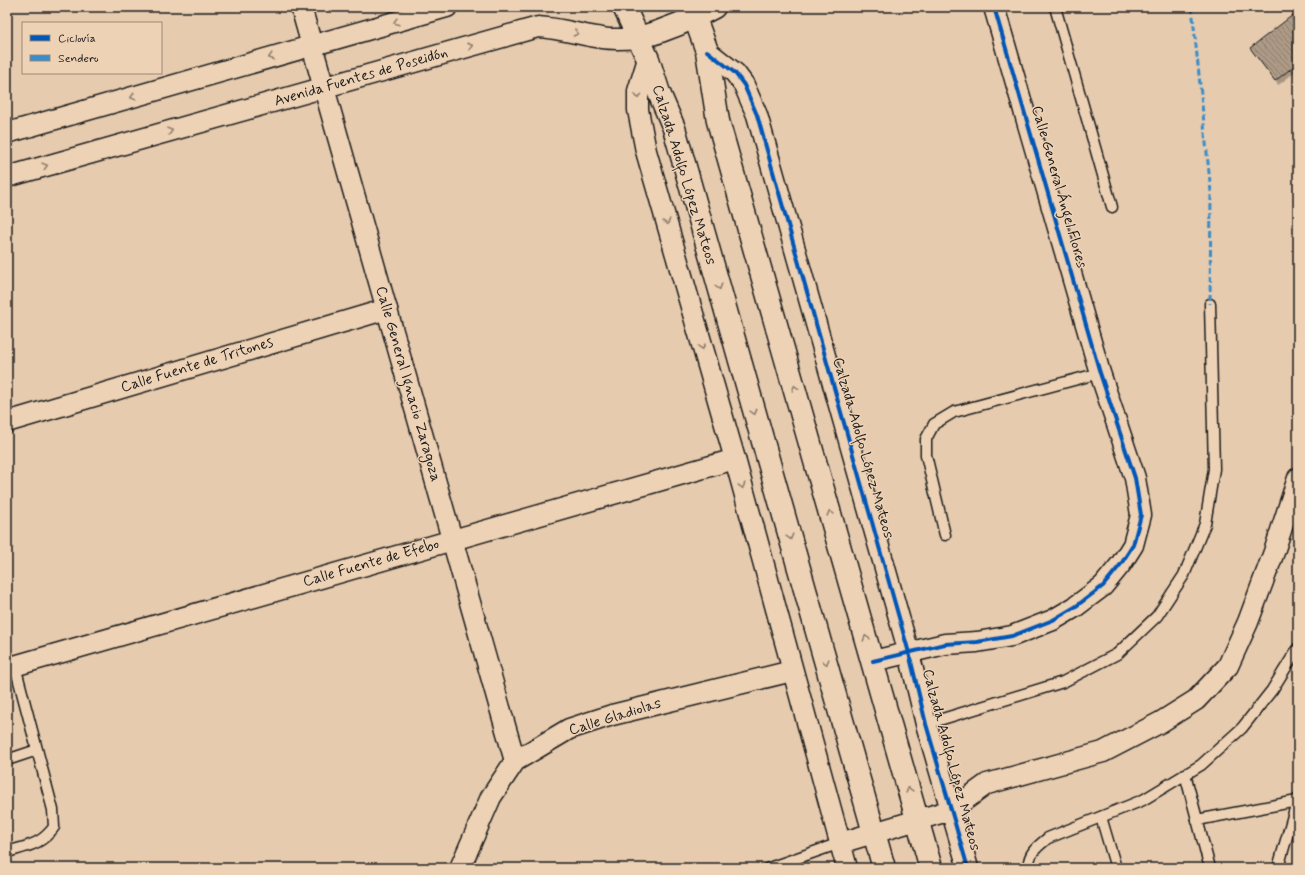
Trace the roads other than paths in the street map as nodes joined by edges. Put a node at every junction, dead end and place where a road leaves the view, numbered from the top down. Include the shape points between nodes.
1 (300, 7) edge
2 (447, 7) edge
3 (624, 7) edge
4 (714, 7) edge
5 (994, 7) edge
6 (1055, 7) edge
7 (695, 12) edge
8 (639, 38) junction
9 (312, 46) junction
10 (707, 51) junction
11 (648, 59) junction
12 (323, 87) junction
13 (7, 134) edge
14 (7, 177) edge
15 (1112, 207) dead end
16 (1210, 304) dead end
17 (387, 308) junction
18 (1100, 373) junction
19 (7, 422) edge
20 (735, 459) junction
21 (1298, 478) edge
22 (945, 535) dead end
23 (452, 540) junction
24 (1298, 648) edge
25 (909, 653) junction
26 (873, 661) junction
27 (1298, 664) edge
28 (11, 667) edge
29 (1286, 668) junction
30 (792, 671) junction
31 (926, 724) junction
32 (37, 750) junction
33 (7, 760) edge
34 (515, 761) junction
35 (1186, 774) junction
36 (1298, 799) edge
37 (951, 810) junction
38 (1101, 817) junction
39 (1198, 820) junction
40 (918, 821) junction
41 (874, 833) junction
42 (840, 842) junction
43 (7, 852) edge
44 (460, 868) edge
45 (769, 868) edge
46 (847, 868) edge
47 (884, 868) edge
48 (931, 868) edge
49 (968, 868) edge
50 (1029, 868) edge
51 (1116, 868) edge
52 (1210, 868) edge
53 (1278, 868) edge

1 - 9 street, Calle General Ignacio Zaragoza
2 -> 9 street
3 - 8 main road, Calzada Adolfo López Mateos
4 - 7 main road, Avenida Fuentes de Poseidón
5 - 18 street, Calle General Ángel Flores
6 - 15 lane
7 - 8 main road, Avenida Fuentes de Poseidón via 667,30
7 - 10 main road
8 - 11 main road, Calzada Adolfo López Mateos
12 -> 8 street, Avenida Fuentes de Poseidón via 538,27 602,38
9 - 12 street, Calle General Ignacio Zaragoza
9 -> 13 street
10 - 25 street, Calzada Adolfo López Mateos via 734,73 744,85 757,115
26 -> 10 main road via 718,121
11 -> 20 street, Calzada Adolfo López Mateos via 638,91 638,110 646,150
11 -> 41 main road, Calzada Adolfo López Mateos via 674,128
14 -> 12 street, Avenida Fuentes de Poseidón
12 - 17 street, Calle General Ignacio Zaragoza
16 - 31 lane via 1214,469 1205,524 1184,575 1157,616 1117,654 1063,682
17 - 19 street, Calle Fuente de Tritones
17 - 23 street, Calle General Ignacio Zaragoza
18 - 22 lane via 954,412 934,424 926,439 926,455
18 - 25 street, Calle General Ángel Flores via 1135,478 1141,515 1133,545 1121,564 1103,586 1053,620 1012,636 945,644
20 - 23 street, Calle Fuente de Efebo
20 -> 30 street, Calzada Adolfo López Mateos
21 - 37 street via 1251,615 1228,666 1196,700 1161,722 1103,752 987,784
23 - 28 street, Calle Fuente de Efebo
23 - 34 street, Calle General Ignacio Zaragoza
24 - 29 lane
25 - 26 street, Calle General Ángel Flores
25 - 31 street, Calzada Adolfo López Mateos
40 -> 26 main road
27 - 29 lane
28 - 32 lane
29 - 35 lane via 1242,728 1201,765
30 - 34 street, Calle Gladiolas via 612,715 569,730
30 - 42 street, Calzada Adolfo López Mateos
31 - 37 street, Calzada Adolfo López Mateos
32 - 33 lane
32 - 43 lane via 53,810 54,827 49,835 38,843
34 - 44 street, Calle Gladiolas via 491,797
35 - 38 lane via 1143,800
35 - 39 lane
36 - 39 lane
36 - 53 lane
37 - 40 street
37 - 49 street, Calzada Adolfo López Mateos
38 - 50 lane via 1048,838 1035,848 1028,863
38 - 51 lane
39 - 52 lane
40 - 41 street
40 - 48 main road
41 - 42 street
41 - 47 main road, Calzada Adolfo López Mateos
42 - 45 lane
42 - 46 street, Calzada Adolfo López Mateos

